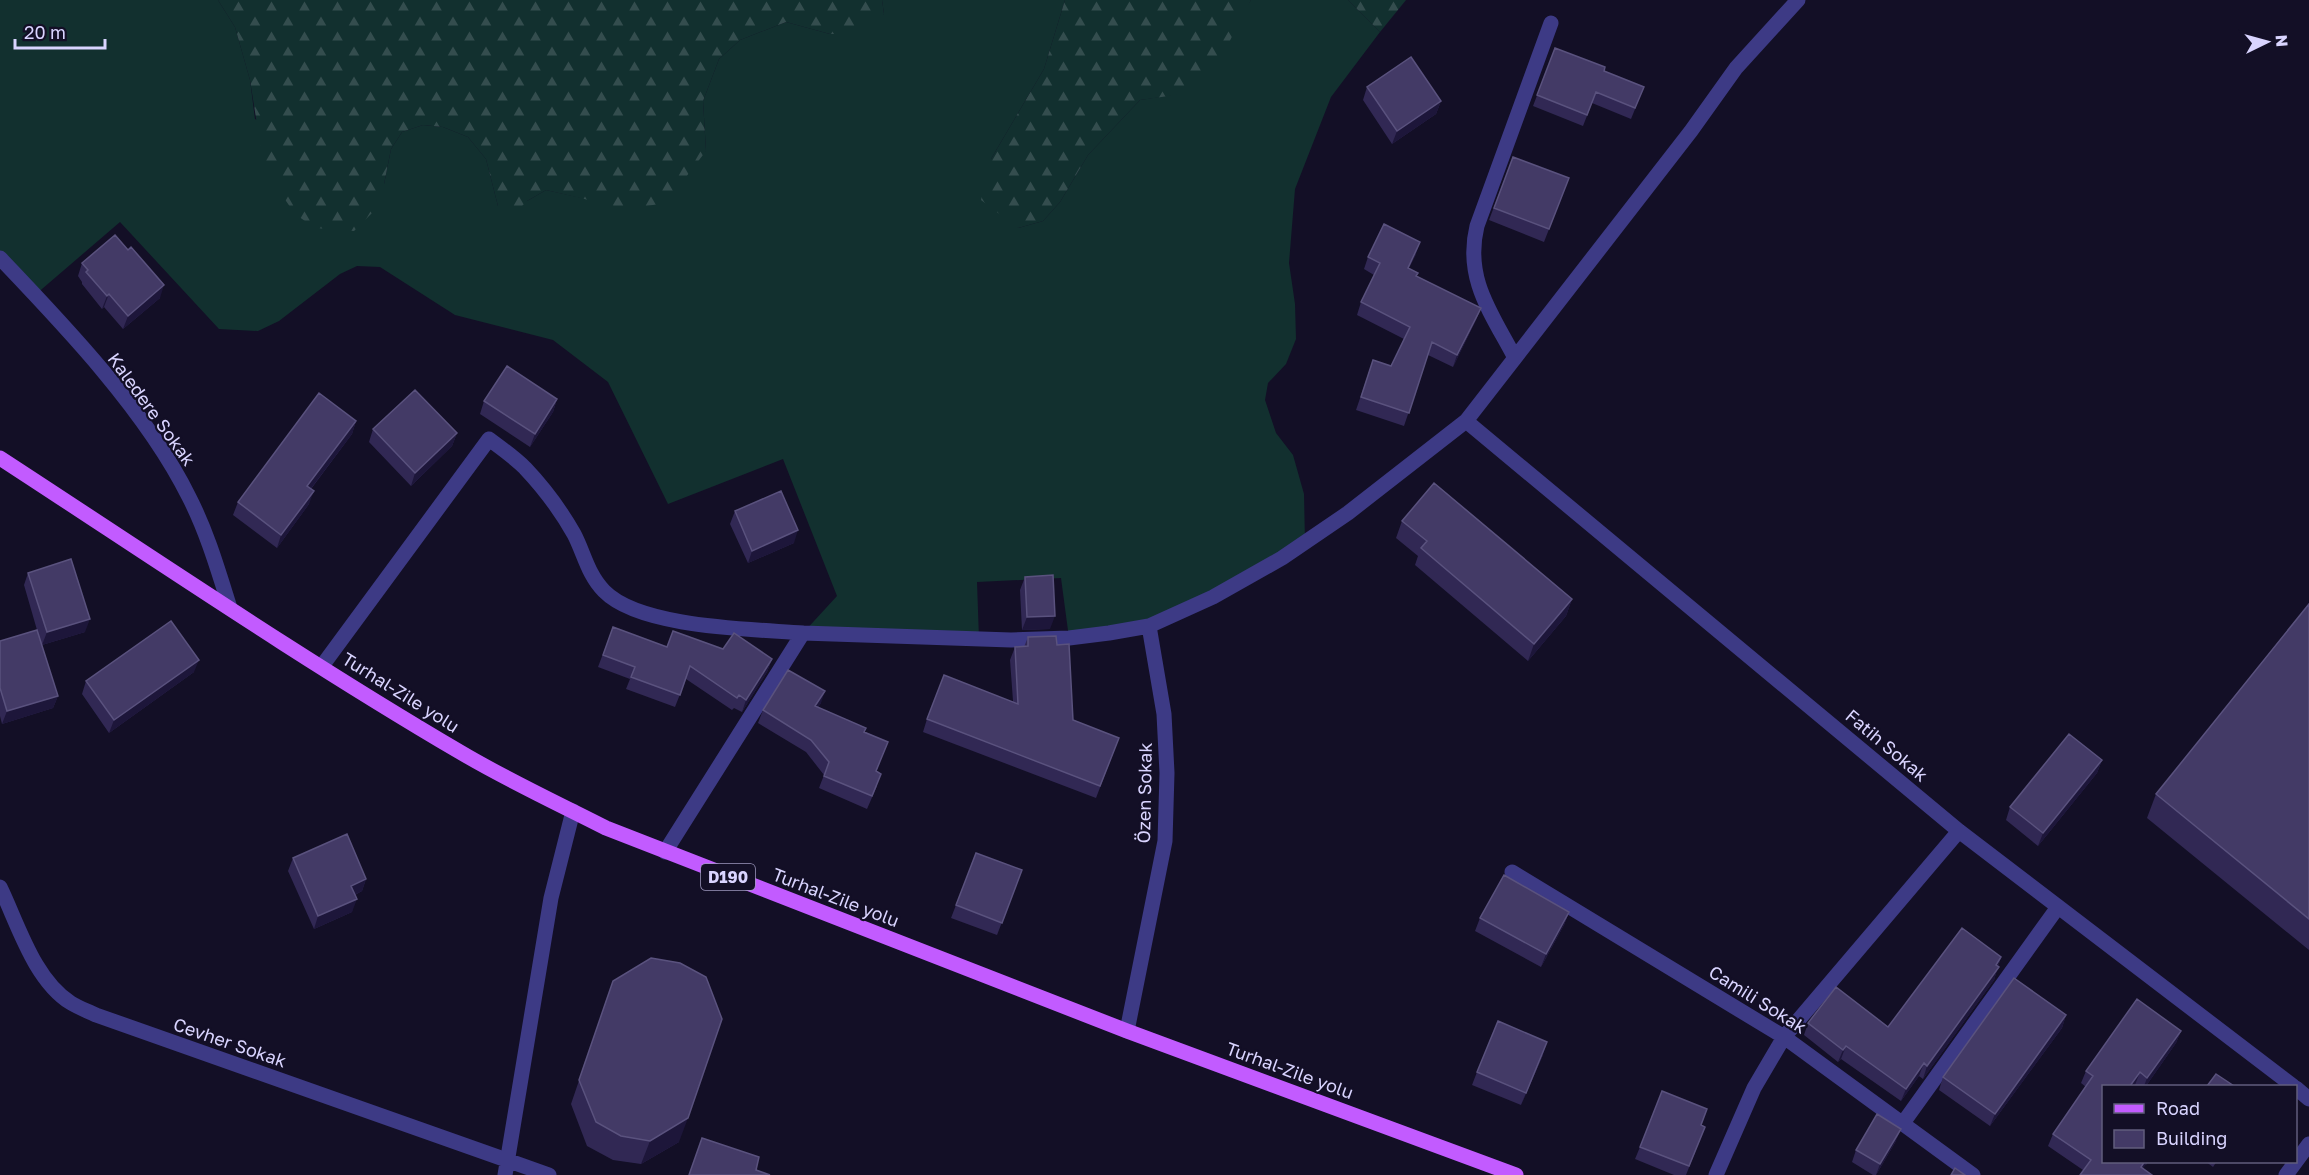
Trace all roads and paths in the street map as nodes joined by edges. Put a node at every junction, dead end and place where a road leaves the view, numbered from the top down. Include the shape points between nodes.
1 (1798, 0) edge
2 (1551, 23) dead end
3 (0, 258) edge
4 (1515, 358) junction
5 (1466, 421) junction
6 (0, 458) edge
7 (230, 608) junction
8 (1149, 626) junction
9 (803, 633) junction
10 (322, 666) junction
11 (573, 812) junction
12 (1959, 831) junction
13 (665, 852) junction
14 (1512, 872) dead end
15 (0, 887) edge
16 (2058, 907) junction
17 (1127, 1031) junction
18 (1784, 1037) junction
19 (2291, 1085) edge
20 (2297, 1089) edge
21 (2309, 1099) edge
22 (1903, 1123) junction
23 (2309, 1144) edge
24 (2297, 1160) edge
25 (506, 1168) edge
26 (549, 1175) edge
27 (1516, 1175) edge
28 (1716, 1175) edge
29 (1973, 1175) edge

1 - 4 street via 1736,68
2 - 4 street via 1472,246 1481,294
3 - 7 street, Kaledere Sokak via 117,388 164,453 210,544
4 - 5 street
5 - 8 street via 1348,513 1282,558 1213,597
5 - 12 street, Fatih Sokak
6 - 7 main road, Turhal-Zile yolu / D190
7 - 10 main road, Turhal-Zile yolu / D190
8 - 9 street via 1069,638 1011,640
8 - 17 street, Özen Sokak via 1164,714 1165,841
9 - 10 street via 693,623 640,612 618,602 603,590 590,571 574,535 552,502 524,467 489,439
9 - 13 street
10 - 11 main road, Turhal-Zile yolu / D190 via 460,752
11 - 13 main road, Turhal-Zile yolu / D190
11 - 25 street via 551,897
12 - 16 street, Fatih Sokak
12 - 18 street
13 - 17 main road, Turhal-Zile yolu / D190
14 - 18 street, Camili Sokak
15 - 25 street, Cevher Sokak via 40,973 70,1003
16 - 19 street, Fatih Sokak
16 - 22 street
17 - 27 main road, Turhal-Zile yolu / D190
18 - 22 street, Camili Sokak
18 - 28 street via 1754,1088
20 - 21 street, Fatih Sokak
22 - 29 street, Camili Sokak
23 - 24 street
25 - 26 street, Cevher Sokak

